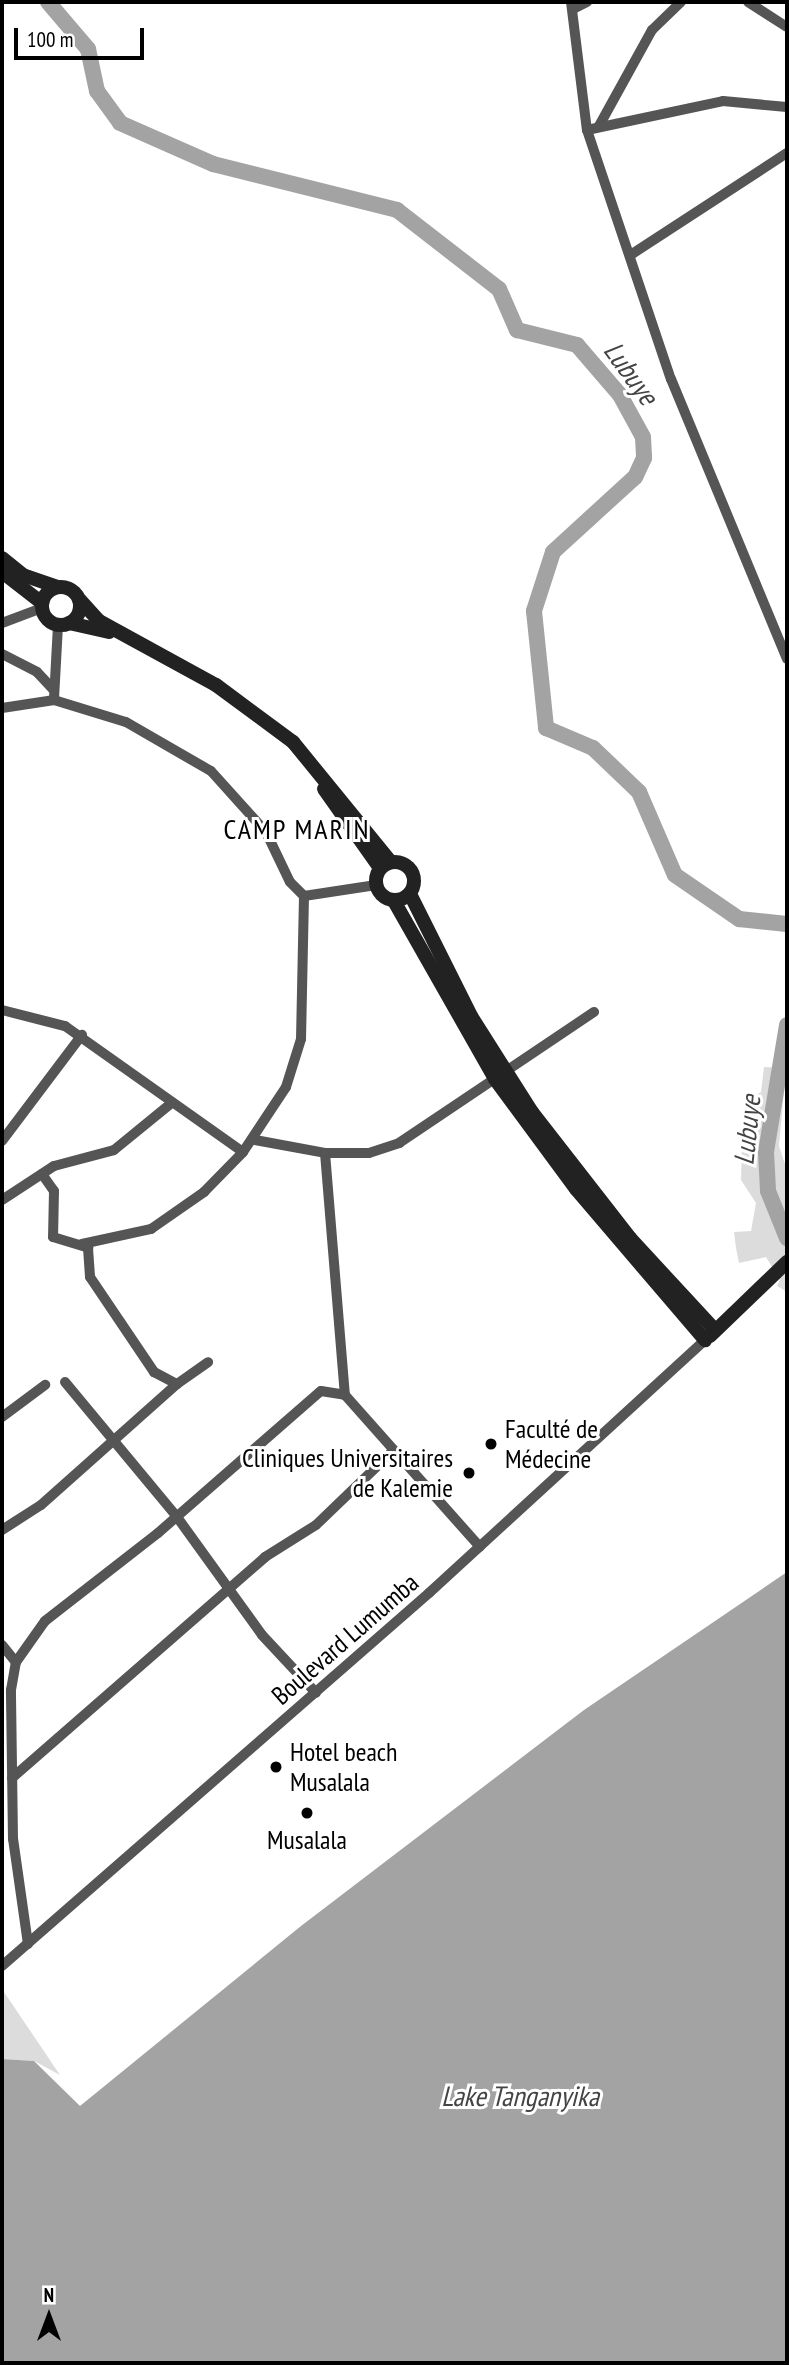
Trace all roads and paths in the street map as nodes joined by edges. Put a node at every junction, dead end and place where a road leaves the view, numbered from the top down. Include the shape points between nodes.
1 (587, 2) edge
2 (681, 2) edge
3 (748, 2) edge
4 (572, 5) edge
5 (787, 27) edge
6 (787, 107) edge
7 (599, 126) junction
8 (587, 130) junction
9 (787, 153) edge
10 (632, 254) junction
11 (2, 558) edge
12 (2, 572) edge
13 (58, 587) junction
14 (80, 600) junction
15 (42, 606) junction
16 (2, 623) edge
17 (63, 624) junction
18 (2, 654) edge
19 (787, 659) edge
20 (54, 695) junction
21 (2, 708) edge
22 (386, 865) junction
23 (376, 885) junction
24 (410, 894) junction
25 (304, 896) junction
26 (394, 901) junction
27 (2, 1010) edge
28 (594, 1012) dead end
29 (82, 1035) junction
30 (500, 1075) junction
31 (169, 1105) junction
32 (255, 1140) junction
33 (2, 1141) edge
34 (243, 1152) junction
35 (326, 1153) junction
36 (41, 1174) junction
37 (2, 1200) edge
38 (82, 1244) junction
39 (787, 1262) edge
40 (710, 1335) junction
41 (208, 1362) dead end
42 (65, 1382) dead end
43 (177, 1384) junction
44 (45, 1385) dead end
45 (345, 1395) junction
46 (2, 1417) edge
47 (110, 1443) junction
48 (394, 1450) junction
49 (177, 1517) junction
50 (2, 1530) edge
51 (480, 1547) junction
52 (231, 1591) junction
53 (2, 1645) edge
54 (16, 1662) junction
55 (316, 1693) junction
56 (12, 1778) junction
57 (28, 1944) junction
58 (2, 1966) edge

1 - 4 street
2 - 7 street via 652,30
3 - 5 street
4 - 8 street
6 - 7 street via 742,99
7 - 8 street
8 - 10 street
9 - 10 street
10 - 19 street via 671,379
11 - 13 street via 23,575
12 - 15 street
13 - 14 street
13 - 15 street
14 - 17 street
14 - 22 street via 99,621 216,685 293,742
15 - 16 street
15 - 17 street
17 - 20 street
17 - 22 street via 110,632 242,709 332,797
18 - 20 street via 37,672
20 - 21 street
20 - 25 street via 126,722 211,771 266,832 290,882
22 - 23 street
22 - 24 street via 413,872
23 - 25 street
23 - 26 street
24 - 26 street
24 - 30 street
25 - 32 street via 300,1039 286,1087
26 - 30 street
27 - 29 street
28 - 30 street
29 - 31 street
29 - 33 street
30 - 35 street via 399,1143 369,1153
30 - 40 street
31 - 34 street
31 - 36 street via 114,1150 83,1155
32 - 34 street
32 - 35 street
34 - 38 street via 204,1192 151,1229
35 - 45 street
36 - 37 street
36 - 38 street via 54,1191 53,1237
38 - 43 street via 90,1277 134,1346 154,1372
39 - 40 street
40 - 51 street, Boulevard Lumumba
41 - 43 street
42 - 47 street
43 - 47 street
44 - 46 street
45 - 48 street
45 - 49 street via 330,1390 313,1396
47 - 49 street
47 - 50 street via 41,1505
48 - 51 street
48 - 52 street via 316,1525 265,1557
49 - 52 street
49 - 54 street via 45,1621
51 - 55 street, Boulevard Lumumba
52 - 55 street
52 - 56 street
53 - 54 street
54 - 56 street
55 - 57 street, Boulevard Lumumba
56 - 57 street via 17,1885
57 - 58 street, Boulevard Lumumba

